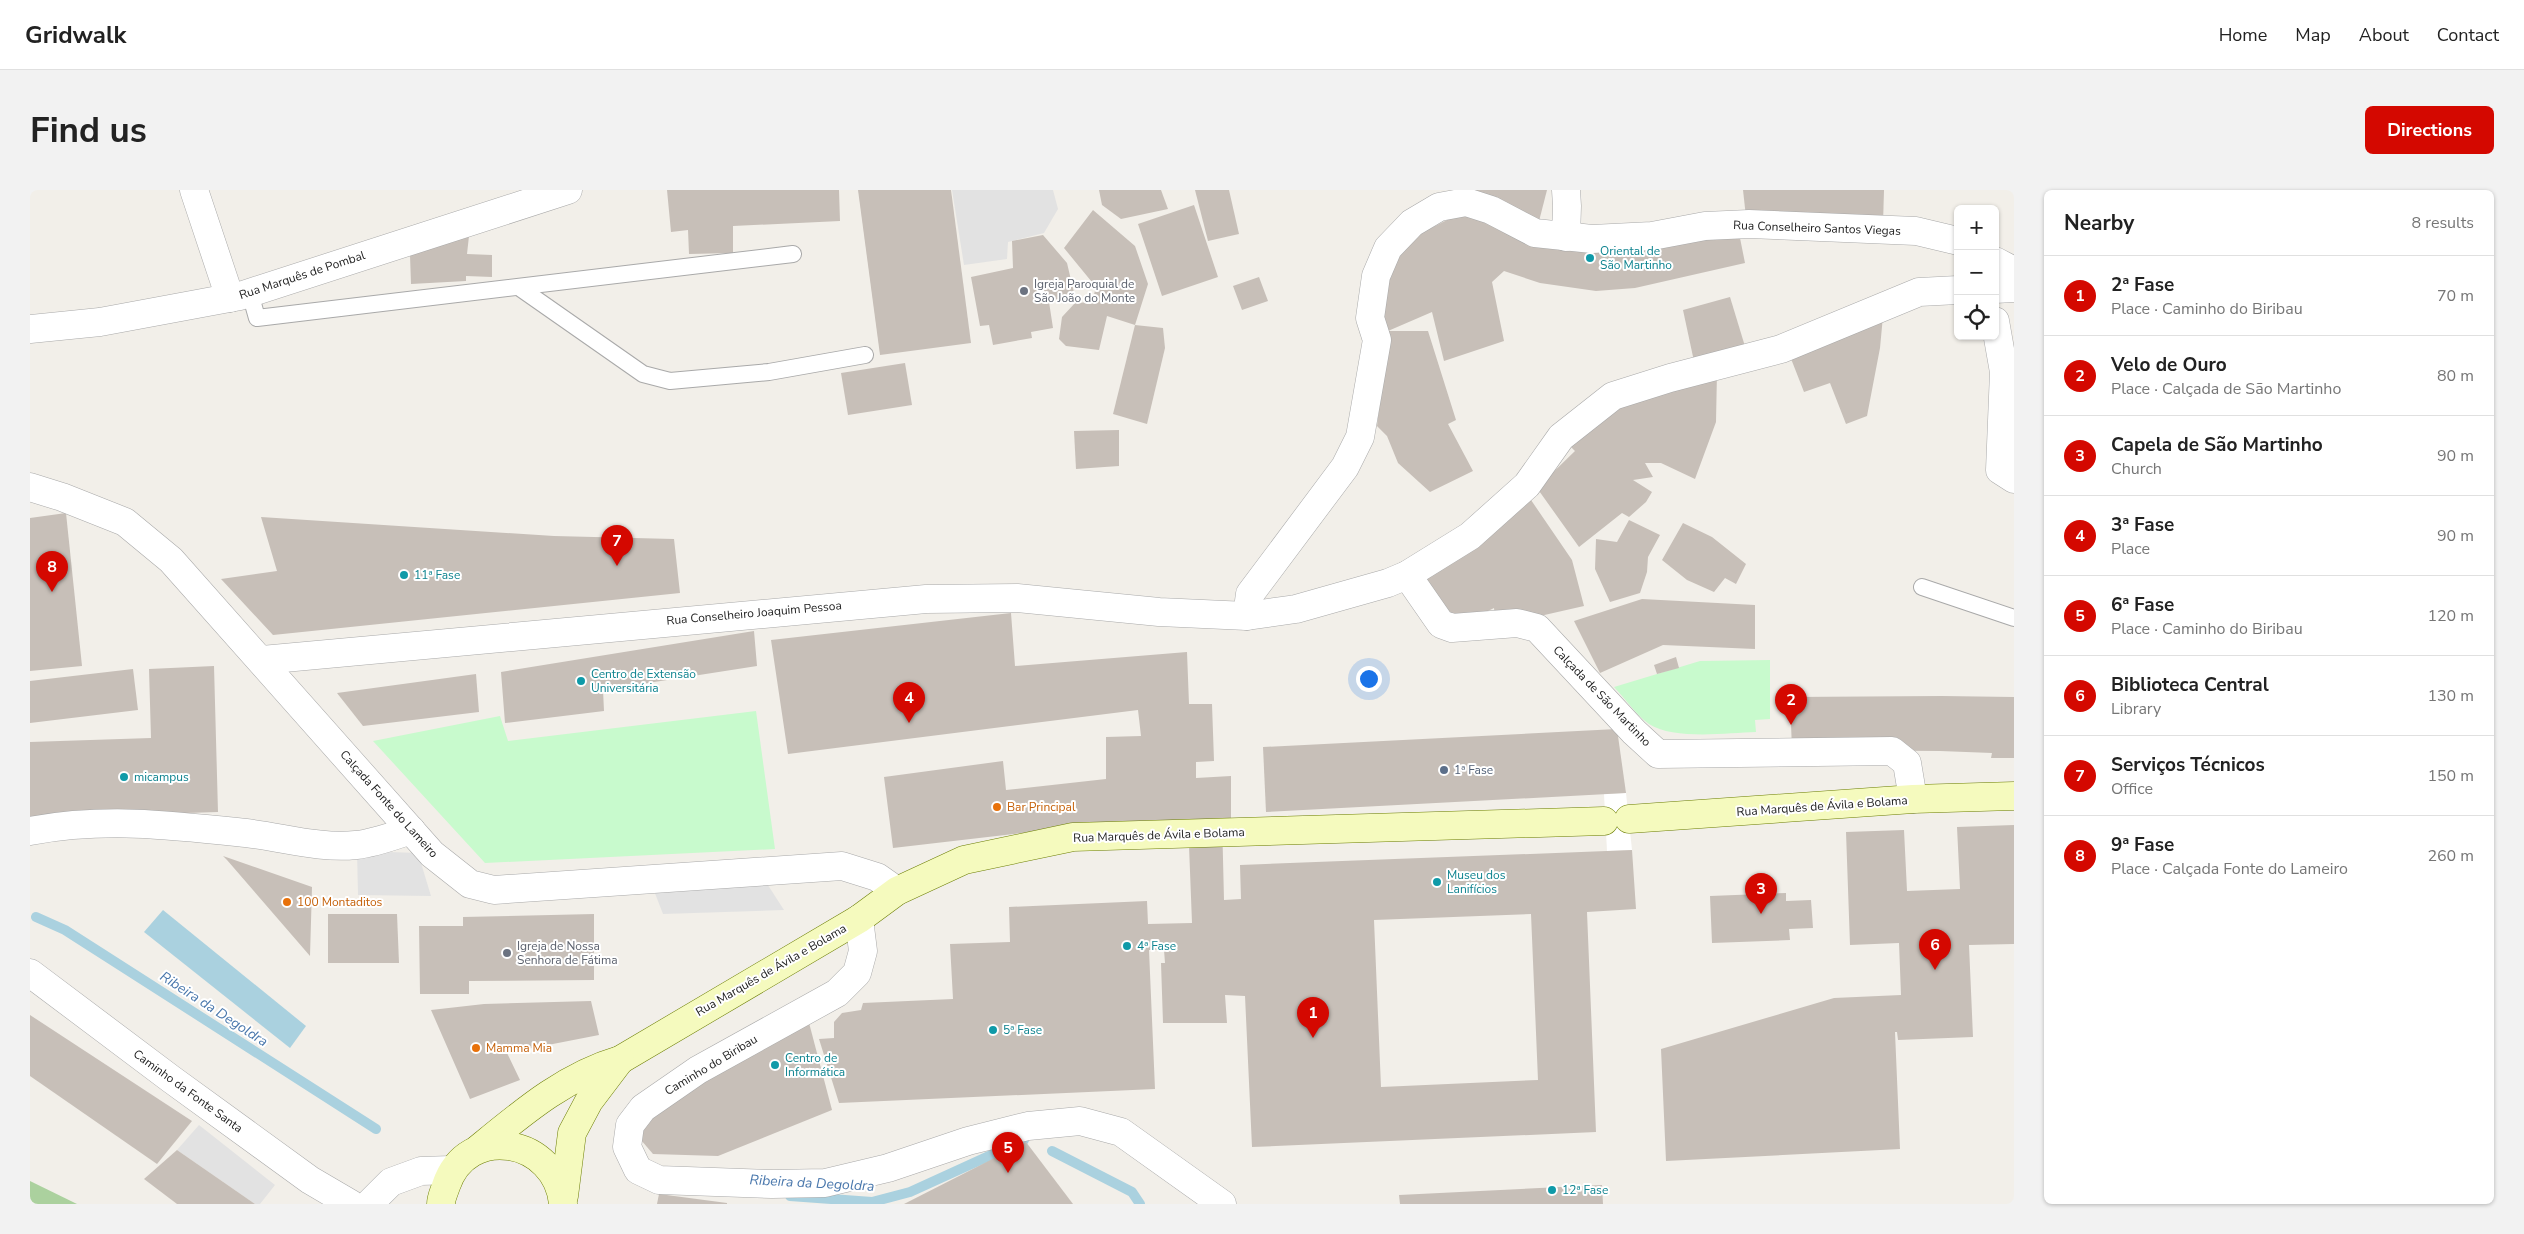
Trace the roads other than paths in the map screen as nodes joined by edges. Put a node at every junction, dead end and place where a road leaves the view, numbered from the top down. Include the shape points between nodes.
1 (194, 190) edge
2 (568, 190) edge
3 (1566, 190) edge
4 (1566, 237) junction
5 (1954, 240) edge
6 (793, 254) dead end
7 (1999, 263) edge
8 (2014, 271) edge
9 (520, 288) junction
10 (2014, 288) edge
11 (1999, 289) edge
12 (1954, 290) edge
13 (240, 296) junction
14 (30, 329) edge
15 (1998, 340) edge
16 (865, 355) dead end
17 (2014, 479) edge
18 (30, 488) edge
19 (1407, 575) junction
20 (1922, 587) dead end
21 (1248, 616) junction
22 (2014, 618) edge
23 (262, 660) junction
24 (2014, 796) edge
25 (1913, 799) junction
26 (411, 830) junction
27 (30, 831) edge
28 (897, 891) junction
29 (859, 919) junction
30 (30, 973) edge
31 (620, 1060) junction
32 (478, 1149) junction
33 (451, 1170) junction
34 (563, 1203) edge
35 (351, 1204) edge
36 (369, 1204) edge
37 (441, 1204) edge
38 (1222, 1204) edge

1 - 13 street
2 - 13 street, Rua Marquês de Pombal
3 - 4 street
4 - 5 street, Rua Conselheiro Santos Viegas via 1652,236 1705,226 1749,224 1916,231
4 - 21 street, Rua Conselheiro Santos Viegas via 1535,232 1491,210 1466,202 1439,207 1412,223 1388,248 1376,276 1370,318 1377,340 1360,438 1345,467 1250,594
6 - 9 lane
7 - 8 street
9 - 13 lane via 257,318
9 - 16 lane via 643,374 670,380 769,372
10 - 11 street
12 - 19 street, Rua Conselheiro Joaquim Pessoa via 1919,292 1781,349 1613,396 1560,437 1527,485 1470,536
13 - 14 street, Rua Marquês de Pombal via 100,322
15 - 17 street via 2004,372 2000,470
18 - 23 street, Calçada Fonte do Lameiro via 125,522 172,560
19 - 21 street, Rua Conselheiro Joaquim Pessoa via 1296,609
19 - 25 street, Calçada de São Martinho via 1441,624 1452,628 1517,623 1538,628 1658,754 1892,751 1907,763
20 - 22 lane
21 - 23 street, Rua Conselheiro Joaquim Pessoa via 1159,612 1016,598 926,599
23 - 26 street, Calçada Fonte do Lameiro
24 - 25 main road, Rua Marquês de Ávila e Bolama
25 - 28 main road, Rua Marquês de Ávila e Bolama via 1617,820 1073,837 964,860
26 - 27 street via 371,842 335,846 148,823 67,824
26 - 28 street, Calçada Fonte do Lameiro via 432,854 470,884 494,890 842,866 877,877
28 - 29 main road, Rua Marquês de Ávila e Bolama
29 - 31 main road, Rua Marquês de Ávila e Bolama
29 - 38 street, Caminho do Biribau via 863,951 857,973 837,992 698,1070 643,1108 630,1125 627,1147 638,1170 659,1180 825,1183 888,1168 968,1141 1028,1126 1080,1122 1121,1132
30 - 35 street, Caminho da Fonte Santa via 295,1169
31 - 32 main road, Rua Marquês de Ávila e Bolama via 596,1067 557,1088
31 - 34 main road, Rua Marquês de Ávila e Bolama via 589,1101 572,1133
32 - 33 main road, Rua Marquês de Ávila e Bolama
32 - 34 main road via 497,1145 516,1147 534,1154 549,1167 559,1184
33 - 36 street via 421,1171 391,1182
33 - 37 main road

